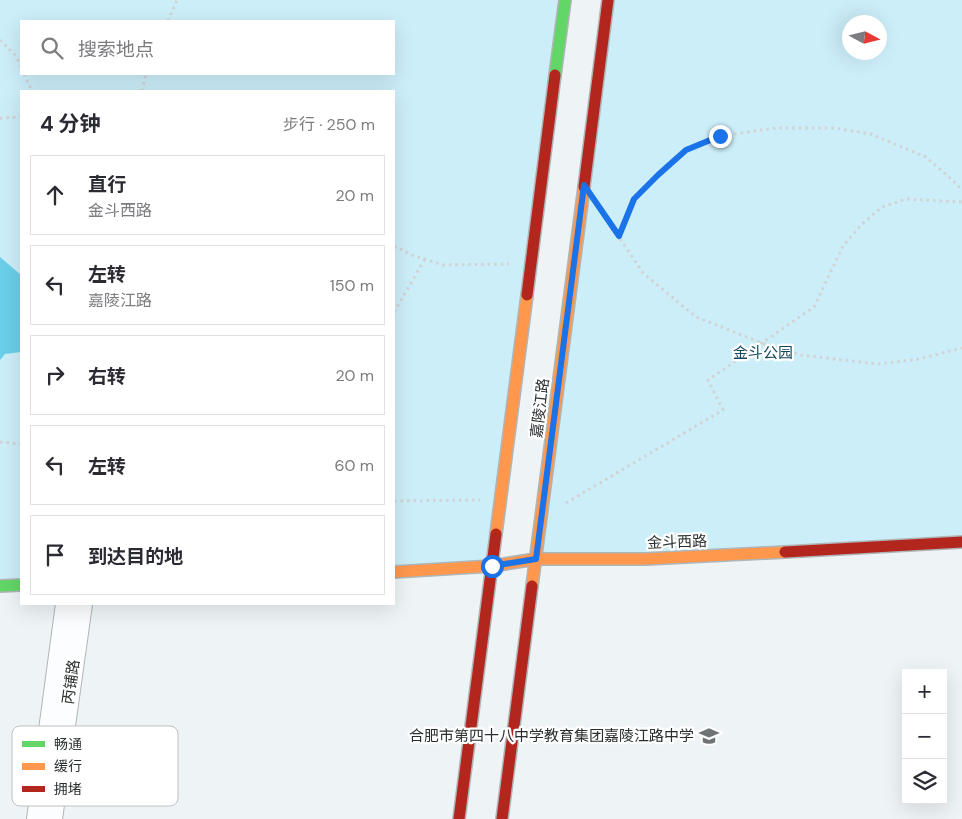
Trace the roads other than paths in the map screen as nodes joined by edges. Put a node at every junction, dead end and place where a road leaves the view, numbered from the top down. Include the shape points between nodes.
1 (565, 0) edge
2 (608, 0) edge
3 (962, 542) edge
4 (536, 559) junction
5 (492, 566) junction
6 (395, 572) edge
7 (20, 585) edge
8 (0, 586) edge
9 (66, 605) edge
10 (82, 605) edge
11 (50, 726) edge
12 (65, 726) edge
13 (39, 806) edge
14 (54, 806) edge
15 (37, 819) edge
16 (52, 819) edge
17 (459, 819) edge
18 (502, 819) edge

1 - 5 street, 嘉陵江路
2 - 4 street, 嘉陵江路
3 - 4 street, 金斗西路 via 655,558
4 - 5 street, 金斗西路
4 - 18 street, 嘉陵江路
5 - 6 street, 金斗西路
5 - 17 street, 嘉陵江路
7 - 8 street
9 - 11 street, 丙铺路
10 - 12 street, 丙铺路
13 - 15 street, 丙铺路
14 - 16 street, 丙铺路

